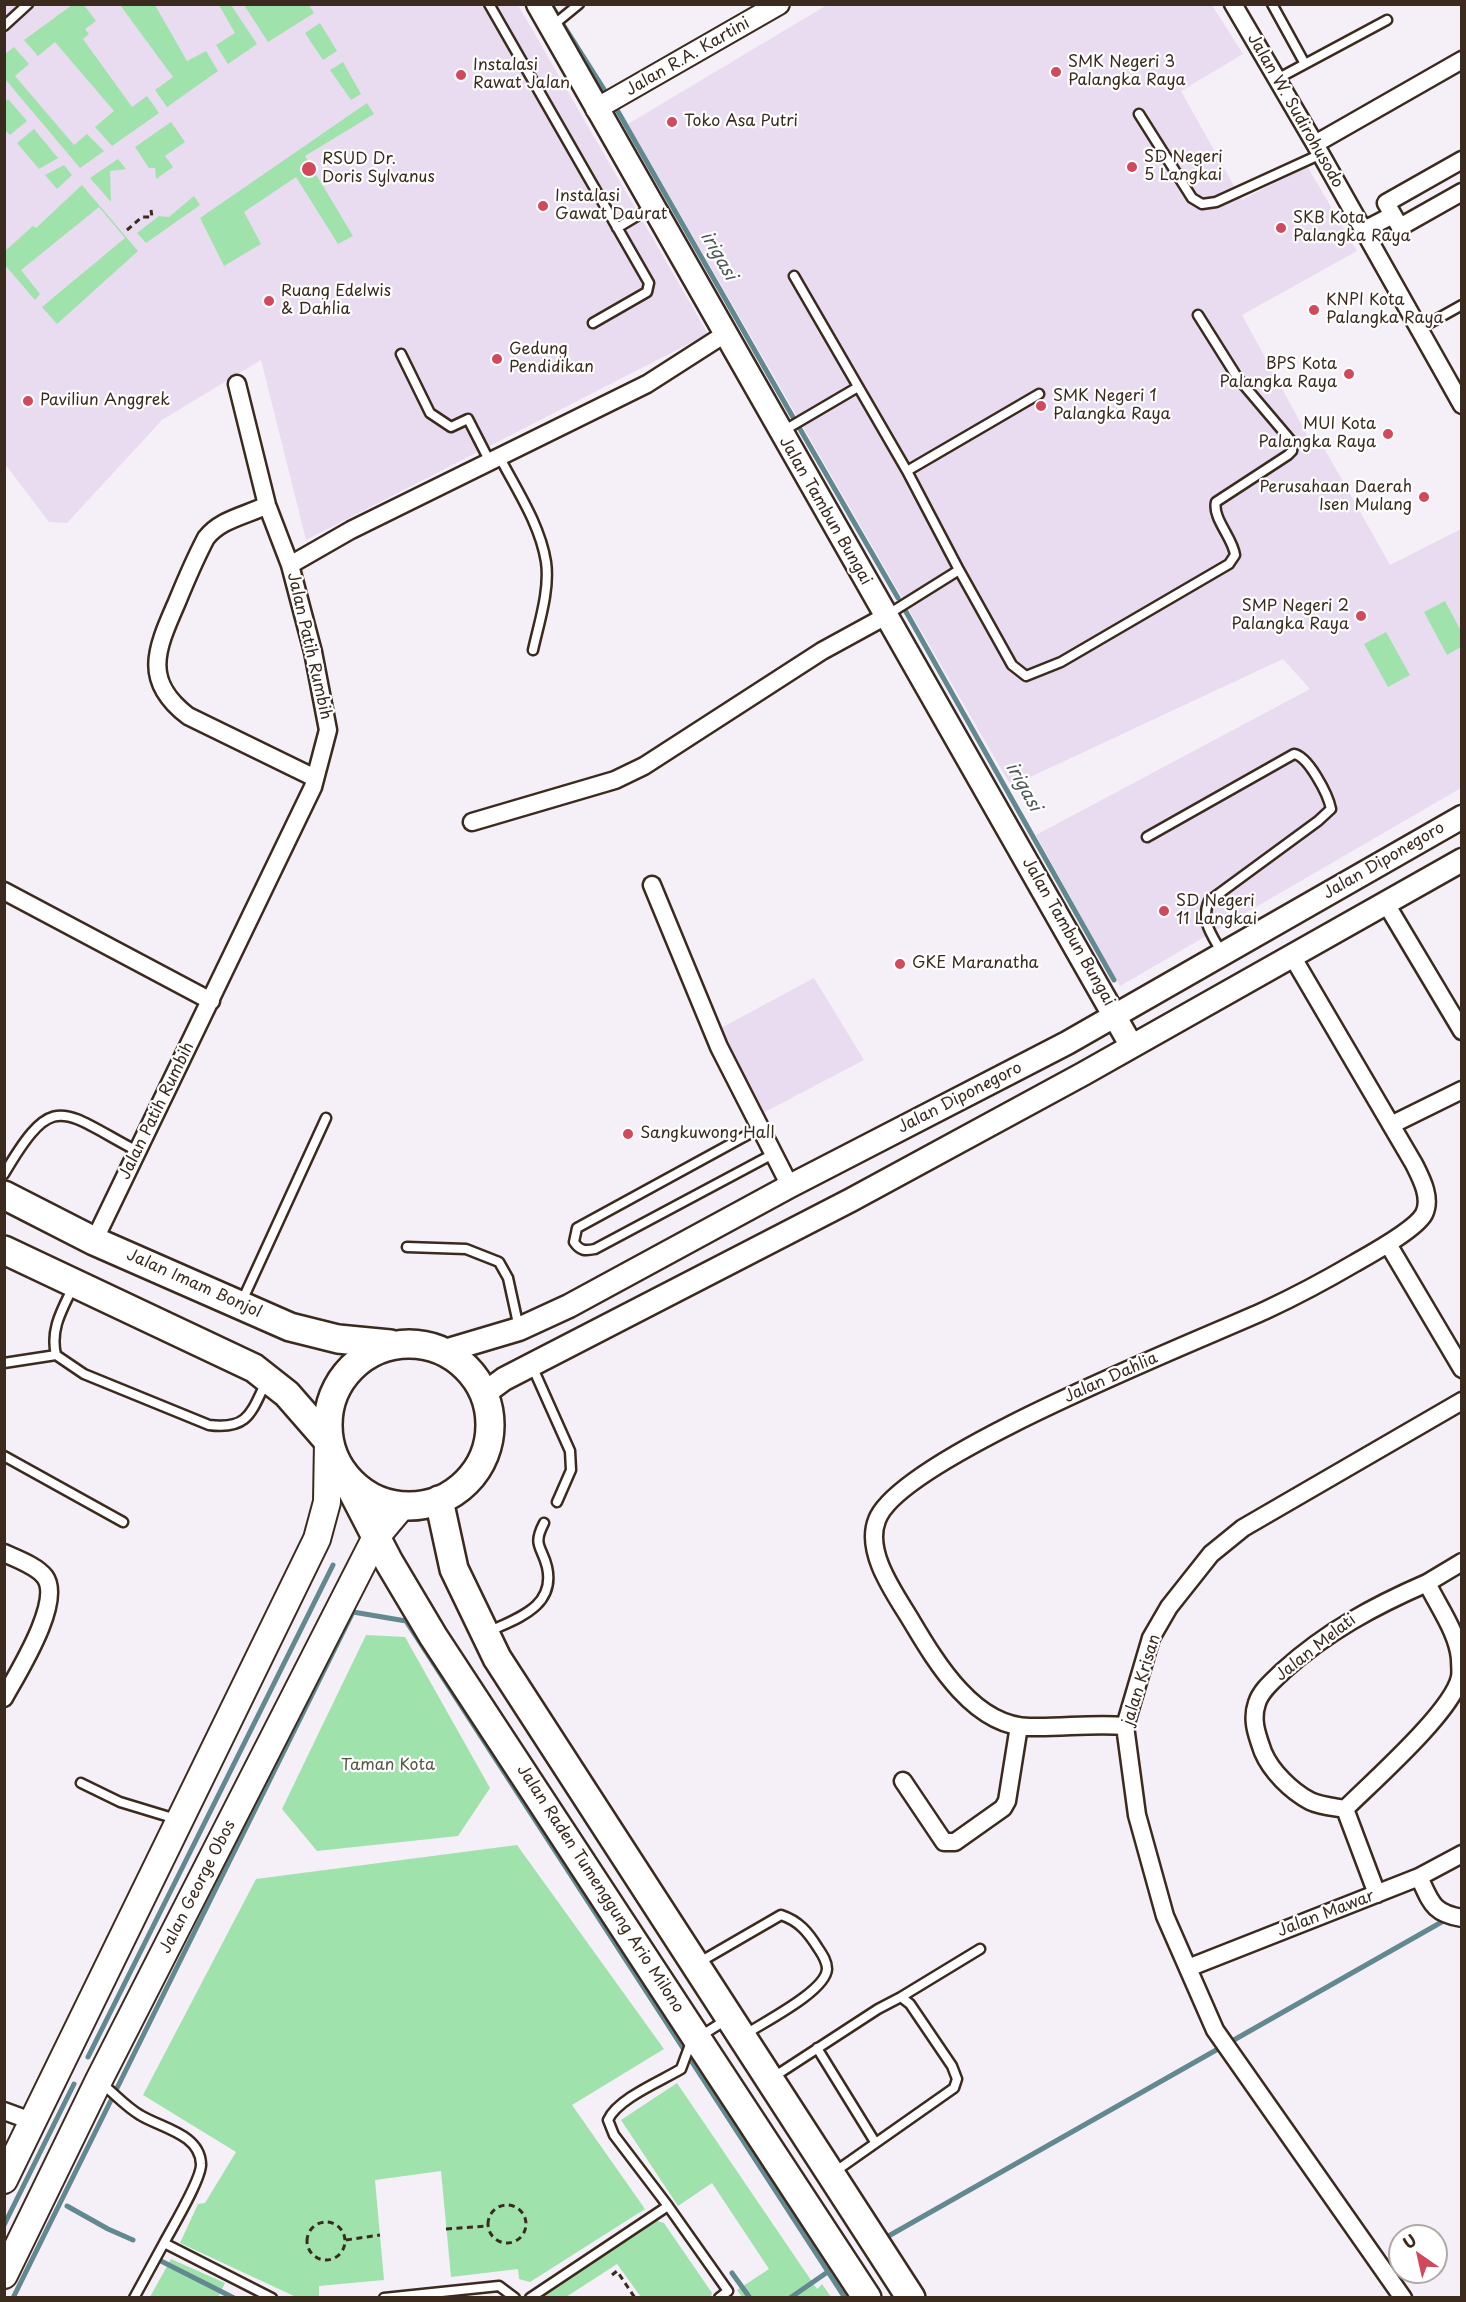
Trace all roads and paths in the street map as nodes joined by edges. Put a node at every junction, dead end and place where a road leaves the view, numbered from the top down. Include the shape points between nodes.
1 (28, 4) edge
2 (489, 4) edge
3 (538, 4) edge
4 (579, 4) edge
5 (779, 4) edge
6 (1233, 4) edge
7 (1272, 4) edge
8 (1387, 20) dead end
9 (4, 26) edge
10 (551, 27) junction
11 (1461, 60) edge
12 (1305, 64) junction
13 (1277, 79) junction
14 (596, 109) junction
15 (1139, 114) dead end
16 (1318, 149) junction
17 (1461, 160) edge
18 (1461, 192) edge
19 (652, 207) junction
20 (151, 210) dead end
21 (1393, 214) junction
22 (617, 228) junction
23 (127, 230) dead end
24 (1364, 230) junction
25 (794, 276) dead end
26 (1461, 308) edge
27 (1198, 315) dead end
28 (593, 322) dead end
29 (1419, 329) junction
30 (725, 334) junction
31 (400, 354) dead end
32 (237, 384) dead end
33 (858, 387) junction
34 (1039, 393) dead end
35 (1461, 405) edge
36 (780, 432) junction
37 (494, 458) junction
38 (907, 471) junction
39 (267, 505) junction
40 (290, 565) junction
41 (959, 570) junction
42 (886, 616) junction
43 (533, 650) dead end
44 (315, 778) junction
45 (1461, 817) edge
46 (472, 822) dead end
47 (1147, 837) dead end
48 (1461, 860) edge
49 (652, 885) dead end
50 (4, 891) edge
51 (1385, 902) junction
52 (1222, 953) junction
53 (1292, 956) junction
54 (211, 1001) junction
55 (1115, 1016) junction
56 (1461, 1031) edge
57 (1131, 1045) junction
58 (1461, 1090) edge
59 (326, 1118) dead end
60 (1391, 1125) junction
61 (760, 1128) junction
62 (137, 1151) junction
63 (773, 1154) junction
64 (4, 1174) edge
65 (790, 1186) junction
66 (4, 1195) edge
67 (94, 1240) junction
68 (1388, 1244) junction
69 (407, 1247) dead end
70 (4, 1250) edge
71 (75, 1283) junction
72 (240, 1305) junction
73 (519, 1329) junction
74 (392, 1344) junction
75 (445, 1351) junction
76 (57, 1355) junction
77 (4, 1363) edge
78 (532, 1364) junction
79 (1461, 1369) edge
80 (268, 1379) junction
81 (484, 1393) junction
82 (1461, 1401) edge
83 (328, 1442) junction
84 (4, 1456) edge
85 (344, 1475) junction
86 (439, 1500) junction
87 (557, 1502) dead end
88 (402, 1506) junction
89 (123, 1522) dead end
90 (544, 1523) dead end
91 (376, 1537) junction
92 (4, 1553) edge
93 (1461, 1562) edge
94 (1427, 1582) junction
95 (485, 1634) junction
96 (497, 1658) junction
97 (465, 1683) junction
98 (4, 1698) edge
99 (1019, 1726) junction
100 (1125, 1726) junction
101 (903, 1781) dead end
102 (81, 1783) dead end
103 (1345, 1809) junction
104 (179, 1821) junction
105 (1461, 1854) edge
106 (1419, 1877) junction
107 (1377, 1894) junction
108 (1461, 1918) edge
109 (980, 1948) dead end
110 (695, 1965) junction
111 (1188, 1968) junction
112 (901, 1997) junction
113 (735, 2028) junction
114 (695, 2040) junction
115 (817, 2048) junction
116 (63, 2061) junction
117 (769, 2080) junction
118 (104, 2084) junction
119 (4, 2111) edge
120 (34, 2122) junction
121 (875, 2142) junction
122 (831, 2175) junction
123 (4, 2180) edge
124 (668, 2206) junction
125 (488, 2226) junction
126 (446, 2229) dead end
127 (380, 2235) dead end
128 (346, 2240) junction
129 (164, 2243) junction
130 (4, 2275) edge
131 (612, 2275) dead end
132 (730, 2294) edge
133 (134, 2298) edge
134 (272, 2298) edge
135 (384, 2298) edge
136 (515, 2298) edge
137 (530, 2298) edge
138 (635, 2298) edge
139 (719, 2298) edge
140 (867, 2298) edge
141 (911, 2298) edge
142 (1402, 2298) edge

1 - 9 lane
2 - 22 lane
3 - 10 main road, Jalan Tambun Bungai
4 - 10 lane
5 - 14 street, Jalan R.A. Kartini
6 - 13 street, Jalan W. Sudirohusodo
7 - 12 lane
8 - 12 lane
10 - 14 main road, Jalan Tambun Bungai
11 - 16 street
12 - 13 lane
13 - 16 street, Jalan W. Sudirohusodo
14 - 19 main road, Jalan Tambun Bungai
15 - 16 lane via 1192,198 1202,204 1216,202
16 - 24 street, Jalan W. Sudirohusodo
17 - 21 street via 1386,203
18 - 21 street via 1400,227
19 - 22 lane
19 - 30 main road, Jalan Tambun Bungai
20 - 23 path via 152,217 142,217
21 - 24 street
22 - 28 lane via 649,288
24 - 29 street, Jalan W. Sudirohusodo
25 - 33 lane
26 - 29 lane
27 - 41 lane via 1237,377 1293,442 1288,455 1216,502 1217,513 1234,546 1235,555 1229,564 1061,662 1026,676 1012,665
29 - 35 street, Jalan W. Sudirohusodo
30 - 36 main road, Jalan Tambun Bungai
30 - 37 street, Jalan Patih Rumbih via 647,384
31 - 37 lane via 430,413 451,428 468,419
32 - 39 street
33 - 36 lane
33 - 38 lane
34 - 38 lane
36 - 42 main road, Jalan Tambun Bungai
37 - 40 street, Jalan Patih Rumbih
37 - 43 lane via 539,534 547,564
38 - 41 lane
39 - 40 street
39 - 44 street via 215,526 206,538 159,645 156,666 160,685 171,703 188,716
40 - 44 street, Jalan Patih Rumbih via 328,730
41 - 42 lane
42 - 46 street via 822,651 644,766 615,780
42 - 55 main road, Jalan Tambun Bungai
44 - 54 street, Jalan Patih Rumbih
45 - 52 main road, Jalan Diponegoro
47 - 52 lane via 1294,754 1305,759 1331,808 1209,901 1204,913 1206,922
48 - 51 main road
49 - 61 street via 719,1047
50 - 54 street
51 - 53 main road
51 - 56 street
52 - 55 main road, Jalan Diponegoro
53 - 57 main road
53 - 60 street, Jalan Dahlia
54 - 62 street, Jalan Patih Rumbih
55 - 57 main road, Jalan Tambun Bungai
55 - 65 main road, Jalan Diponegoro
57 - 78 main road via 851,1200
58 - 60 street
59 - 72 lane
60 - 68 street, Jalan Dahlia via 1424,1185 1427,1201 1424,1215
61 - 63 street
61 - 63 lane via 577,1228 574,1242 585,1251 595,1249
62 - 64 lane via 68,1115 51,1115 26,1136
62 - 67 street, Jalan Patih Rumbih
63 - 65 street
65 - 73 main road, Jalan Diponegoro
66 - 67 highway, Jalan Imam Bonjol
67 - 72 highway, Jalan Imam Bonjol
68 - 79 street
68 - 99 street, Jalan Dahlia via 1267,1310 1020,1419 933,1469 891,1499 877,1520 875,1542 891,1587 929,1651 954,1682 995,1717
69 - 73 lane via 466,1250 499,1262 508,1278
70 - 71 highway
71 - 76 lane via 54,1328
71 - 80 highway via 254,1368
72 - 74 highway, Jalan Imam Bonjol via 310,1333
73 - 75 main road, Jalan Diponegoro
74 - 75 highway via 419,1343
74 - 83 highway via 359,1360 340,1380 329,1405
75 - 81 highway via 462,1361
76 - 77 lane
76 - 80 lane via 84,1374 209,1425 229,1428 248,1416
78 - 81 main road
78 - 87 lane via 570,1451 571,1470
80 - 83 highway via 287,1394
81 - 86 highway via 490,1414 484,1456 458,1490
82 - 100 street, jalan Krisan via 1243,1528 1211,1554 1169,1607 1151,1638
83 - 85 highway
83 - 104 main road via 327,1502 317,1539
84 - 89 lane
85 - 88 highway via 376,1500
85 - 91 highway, Jalan Raden Tumenggung Ario Milono
86 - 88 highway
86 - 95 highway via 454,1569
88 - 91 main road, Jalan George Obos
90 - 95 lane via 537,1546 547,1566 548,1587 543,1600 532,1612
91 - 97 highway, Jalan Raden Tumenggung Ario Milono
91 - 118 main road, Jalan George Obos
92 - 98 street via 45,1576 50,1589 42,1625
93 - 94 street, Jalan Melati
94 - 103 street via 1454,1637 1460,1657 1460,1678 1433,1719
94 - 103 street, Jalan Melati via 1338,1627 1297,1659 1257,1701 1257,1736 1276,1773 1311,1802
95 - 96 highway
96 - 97 highway
96 - 110 highway
97 - 114 highway, Jalan Raden Tumenggung Ario Milono
99 - 100 street, Jalan Dahlia
99 - 101 street via 1007,1801 995,1815 955,1842 944,1842
100 - 111 street, jalan Krisan via 1137,1815 1152,1878
102 - 104 lane via 120,1802
103 - 107 street
104 - 116 main road
105 - 106 street, Jalan Mawar
106 - 107 street, Jalan Mawar
106 - 108 street via 1435,1908
107 - 111 street, Jalan Mawar
109 - 112 lane
110 - 113 highway
110 - 113 lane via 781,1915 801,1924 814,1941 827,1971 819,1987
111 - 142 street, jalan Krisan via 1218,2035
112 - 115 lane
112 - 121 lane via 910,2004 957,2079 954,2088
113 - 114 lane
113 - 117 highway
114 - 124 lane via 681,2069 627,2100 608,2120 614,2135
114 - 140 highway, Jalan Raden Tumenggung Ario Milono
115 - 117 lane
115 - 121 lane
116 - 118 main road
116 - 120 main road
117 - 122 highway
118 - 129 lane via 139,2114 188,2139 197,2150 200,2172
118 - 130 main road, Jalan George Obos
119 - 120 street
120 - 123 main road
121 - 122 lane
122 - 141 highway
124 - 132 lane
124 - 137 lane
125 - 125 path via 490,2214 505,2204 523,2212 527,2222 525,2233 517,2241 507,2243 496,2241
125 - 126 path
127 - 128 path
128 - 128 path via 344,2250 326,2261 316,2258 306,2241 309,2232 324,2222 334,2223
129 - 133 lane
129 - 134 lane
131 - 138 path via 617,2271
132 - 139 lane
135 - 136 lane via 499,2286

